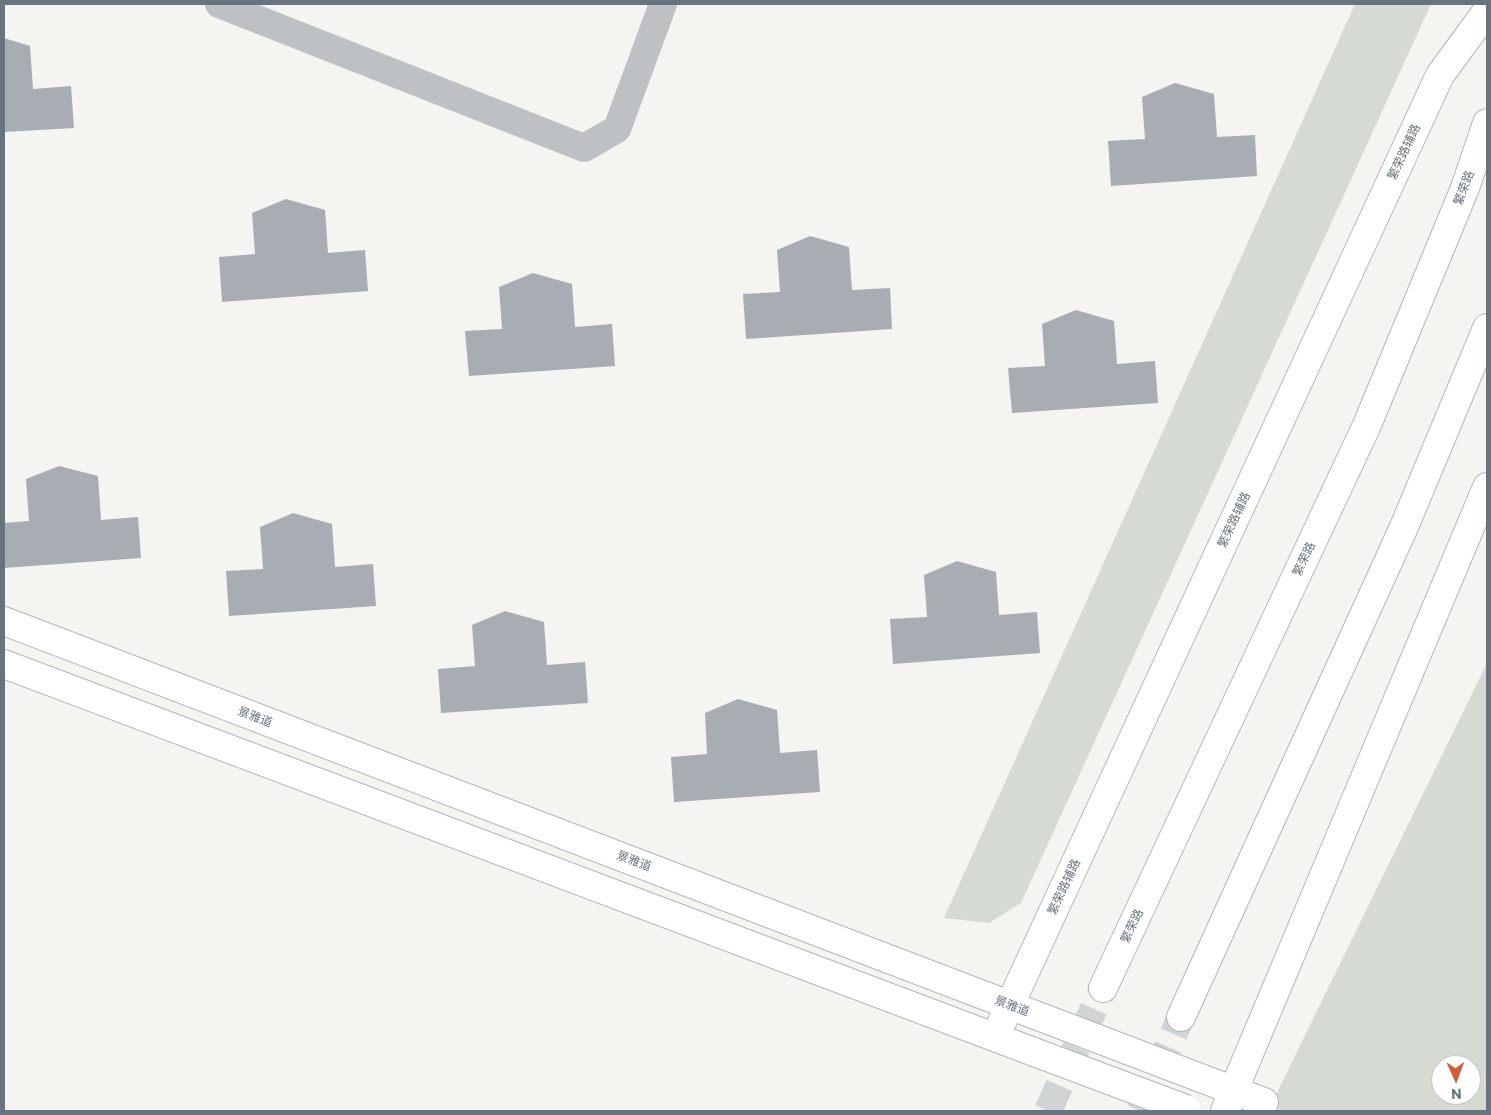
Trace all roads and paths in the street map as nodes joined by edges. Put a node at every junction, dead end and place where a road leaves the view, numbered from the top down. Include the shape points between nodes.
1 (219, 4) edge
2 (663, 4) edge
3 (1487, 11) edge
4 (1487, 123) edge
5 (1487, 328) edge
6 (1487, 487) edge
7 (4, 620) edge
8 (4, 664) edge
9 (1103, 988) tunnel mouth
10 (1009, 1005) junction
11 (1181, 1018) tunnel mouth
12 (995, 1037) junction
13 (1230, 1101) edge
14 (1264, 1102) dead end
15 (1189, 1110) edge

1 - 2 street via 584,148 617,129
3 - 10 street, 繁荣路辅路 via 1440,75
4 - 9 street, 繁荣路 via 1465,188 1367,425
5 - 11 street via 1404,528
6 - 13 street
7 - 10 street, 景雅道
8 - 12 street
10 - 12 street, 繁荣路辅路
10 - 13 street, 景雅道, bridge via 1198,1077
12 - 15 street, bridge
13 - 14 street, 景雅道

